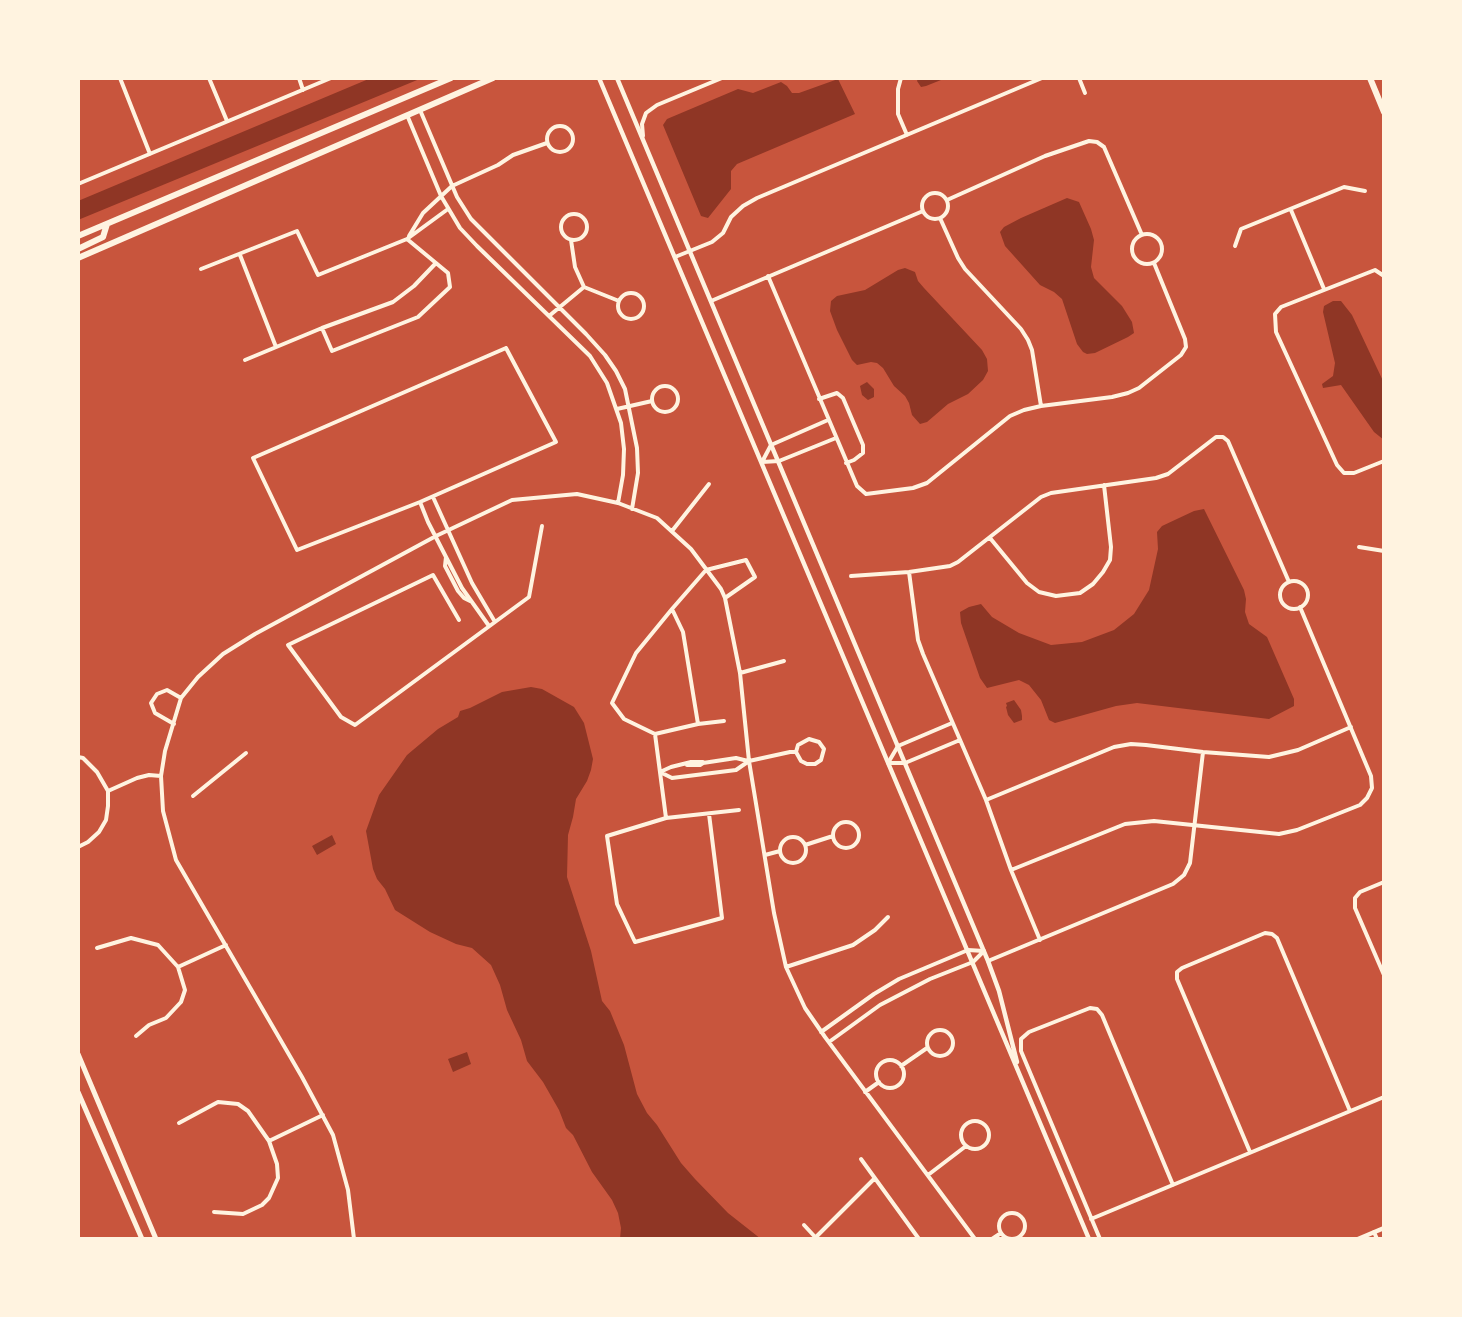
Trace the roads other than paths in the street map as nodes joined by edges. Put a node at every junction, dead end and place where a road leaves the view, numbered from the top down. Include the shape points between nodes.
1 (120, 78) edge
2 (209, 78) edge
3 (299, 78) edge
4 (330, 78) edge
5 (451, 78) edge
6 (493, 78) edge
7 (599, 78) edge
8 (617, 78) edge
9 (722, 78) edge
10 (901, 78) edge
11 (1042, 78) edge
12 (1079, 78) edge
13 (1370, 78) edge
14 (303, 90) junction
15 (1085, 93) dead end
16 (420, 110) junction
17 (1384, 112) edge
18 (406, 115) junction
19 (227, 122) junction
20 (907, 135) junction
21 (643, 139) junction
22 (547, 142) junction
23 (150, 154) junction
24 (78, 184) edge
25 (452, 186) junction
26 (1365, 191) dead end
27 (441, 196) junction
28 (947, 200) junction
29 (448, 209) junction
30 (1291, 210) junction
31 (922, 211) junction
32 (940, 218) junction
33 (107, 224) junction
34 (1142, 235) junction
35 (78, 236) edge
36 (407, 239) junction
37 (571, 240) junction
38 (1235, 246) dead end
39 (78, 249) edge
40 (690, 251) junction
41 (240, 255) junction
42 (675, 256) junction
43 (78, 258) edge
44 (436, 263) junction
45 (1154, 263) junction
46 (201, 269) dead end
47 (768, 276) junction
48 (1384, 276) edge
49 (584, 287) junction
50 (1324, 289) junction
51 (619, 301) junction
52 (711, 301) junction
53 (559, 308) junction
54 (549, 316) junction
55 (322, 328) junction
56 (276, 347) junction
57 (245, 360) dead end
58 (819, 399) junction
59 (652, 401) junction
60 (630, 406) junction
61 (1041, 406) junction
62 (617, 409) junction
63 (828, 420) junction
64 (836, 438) junction
65 (771, 445) junction
66 (779, 461) junction
67 (1384, 461) edge
68 (762, 462) junction
69 (846, 463) junction
70 (710, 484) dead end
71 (1104, 485) junction
72 (433, 497) junction
73 (420, 502) junction
74 (618, 503) junction
75 (632, 509) junction
76 (542, 526) dead end
77 (447, 531) junction
78 (672, 531) junction
79 (436, 536) junction
80 (990, 538) junction
81 (1359, 547) dead end
82 (1384, 551) edge
83 (446, 556) junction
84 (706, 570) junction
85 (466, 571) junction
86 (909, 572) junction
87 (456, 576) junction
88 (850, 576) dead end
89 (1289, 582) junction
90 (725, 598) junction
91 (470, 601) junction
92 (1300, 607) junction
93 (672, 609) junction
94 (459, 620) dead end
95 (495, 622) junction
96 (489, 626) junction
97 (784, 662) dead end
98 (740, 673) junction
99 (181, 698) junction
100 (724, 721) dead end
101 (952, 723) junction
102 (174, 724) junction
103 (698, 724) junction
104 (1351, 727) junction
105 (655, 734) junction
106 (960, 740) junction
107 (898, 746) junction
108 (796, 752) junction
109 (1203, 752) junction
110 (246, 753) dead end
111 (78, 757) edge
112 (749, 761) junction
113 (703, 763) junction
114 (888, 763) junction
115 (905, 764) junction
116 (660, 772) junction
117 (704, 773) junction
118 (161, 776) junction
119 (108, 791) junction
120 (194, 796) dead end
121 (986, 800) junction
122 (739, 810) dead end
123 (709, 814) junction
124 (666, 818) junction
125 (1195, 825) junction
126 (833, 836) junction
127 (805, 845) junction
128 (78, 847) edge
129 (780, 851) junction
130 (765, 855) junction
131 (1011, 870) junction
132 (1384, 882) edge
133 (888, 917) dead end
134 (1040, 940) junction
135 (226, 945) junction
136 (97, 948) dead end
137 (968, 950) junction
138 (984, 951) junction
139 (988, 961) junction
140 (973, 962) junction
141 (178, 967) junction
142 (786, 967) junction
143 (1384, 975) edge
144 (821, 1032) junction
145 (136, 1036) dead end
146 (829, 1042) junction
147 (927, 1048) junction
148 (78, 1054) edge
149 (901, 1066) junction
150 (1019, 1070) junction
151 (879, 1082) junction
152 (78, 1092) edge
153 (865, 1092) junction
154 (1384, 1097) edge
155 (1350, 1111) junction
156 (323, 1115) junction
157 (179, 1123) dead end
158 (269, 1141) junction
159 (966, 1146) junction
160 (1250, 1152) junction
161 (861, 1159) dead end
162 (928, 1175) junction
163 (875, 1179) junction
164 (1173, 1185) junction
165 (214, 1212) dead end
166 (1091, 1219) junction
167 (804, 1225) dead end
168 (1384, 1228) edge
169 (1374, 1232) junction
170 (1001, 1233) junction
171 (354, 1238) edge
172 (816, 1238) edge
173 (142, 1239) edge
174 (156, 1239) edge
175 (348, 1239) edge
176 (919, 1239) edge
177 (975, 1239) edge
178 (992, 1239) edge
179 (1089, 1239) edge
180 (1100, 1239) edge
181 (1358, 1239) edge
182 (1377, 1239) edge

1 - 23 street
2 - 19 street
3 - 14 street
4 - 14 street
5 - 33 main road
6 - 16 main road
7 - 42 street
8 - 21 street
9 - 21 street via 646,113
10 - 20 street via 898,114
11 - 20 street
12 - 15 street
13 - 17 main road
14 - 19 street
16 - 18 main road
16 - 25 street
18 - 27 street
18 - 43 main road
19 - 23 street
20 - 40 street via 742,206 712,243
21 - 40 street
22 - 22 street via 549,131 557,126 566,127 572,134 572,144 566,151 556,151
22 - 25 street
23 - 24 street
25 - 27 street
25 - 53 street via 471,219
26 - 30 street via 1344,187
27 - 29 street
27 - 36 street via 423,213
28 - 31 street via 940,194 928,195 922,202
28 - 32 street via 948,208
28 - 34 street via 1045,156 1089,141 1097,142 1104,147
29 - 36 street
29 - 54 street via 477,246
30 - 38 street via 1241,229
30 - 50 street
31 - 32 street via 932,219
31 - 47 street
32 - 61 street via 965,269 1028,340
33 - 35 main road
33 - 39 main road via 103,237
34 - 45 street via 1156,237 1162,246 1161,256
34 - 45 street via 1134,241 1132,255 1144,265
36 - 41 street via 318,275 297,231
36 - 44 street
37 - 37 street via 562,232 561,224 565,217 576,214 586,222 587,230 579,239
37 - 49 street via 575,267
40 - 42 street
40 - 52 street
41 - 46 street
41 - 56 street
42 - 68 street
44 - 55 street via 393,302
44 - 55 street via 448,273 450,287 418,317 332,351
45 - 61 street via 1185,339 1181,355 1128,393
47 - 52 street
47 - 58 street
48 - 50 street via 1375,270
49 - 51 street
49 - 53 street
50 - 67 street via 1281,307 1275,314 1276,332 1337,465 1344,473 1354,473
51 - 51 street via 627,294 638,295 645,304 643,312 628,319 620,312
52 - 65 street
53 - 54 street
53 - 60 street via 605,355
54 - 62 street via 590,356
55 - 56 street
56 - 57 street
58 - 63 street
58 - 69 street via 837,393 843,398 863,445 863,453
59 - 59 street via 656,390 663,386 675,391 678,399 668,412 656,409
59 - 60 street
60 - 62 street
60 - 75 street via 638,465
61 - 69 street via 1010,416 927,483 913,488 866,494 856,486
62 - 74 street via 624,449
63 - 64 street
63 - 65 street
64 - 66 street
64 - 69 street
65 - 66 street
65 - 68 street
66 - 68 street
66 - 107 street
68 - 114 street
70 - 78 street
71 - 80 street via 1041,497
71 - 80 street via 1110,560 1093,584 1080,593 1056,596 1040,592 1027,583
71 - 89 street via 1168,474 1216,437 1223,437
72 - 73 street
72 - 73 street via 556,442 506,348 253,458 297,550
72 - 77 street
73 - 79 street
74 - 75 street
74 - 77 street via 577,494 513,500
75 - 78 street via 657,518
76 - 95 street via 529,597
77 - 79 street
77 - 85 street
78 - 84 street
79 - 83 street
79 - 99 street via 231,649 198,677
80 - 86 street via 950,566
81 - 82 street
83 - 87 street
83 - 91 street via 445,566 458,591
84 - 90 street
84 - 90 street via 746,560 755,577
84 - 93 street
85 - 87 street
85 - 95 street
86 - 88 street
86 - 101 street via 918,640
87 - 91 street
89 - 92 street via 1305,587 1306,600
89 - 92 street via 1281,592 1281,600 1292,608
90 - 98 street
91 - 96 street
92 - 104 street
93 - 103 street via 683,632
93 - 105 street via 636,653 612,703 624,719
94 - 96 street via 433,575 288,645 341,717 355,725
95 - 96 street
97 - 98 street
98 - 112 street
99 - 102 street
99 - 102 street via 167,690 157,694 151,703 155,713
100 - 103 street
101 - 106 street
101 - 107 street
102 - 118 street
103 - 105 street
104 - 109 street via 1298,750 1269,757
104 - 125 street via 1371,776 1372,788 1360,805 1279,834
105 - 116 street
106 - 115 street
106 - 121 street
107 - 114 street
107 - 115 street
108 - 108 street via 798,745 809,739 816,739 824,749 821,760 811,765 801,761
108 - 112 street
109 - 121 street via 1131,744 1114,747
109 - 125 street
110 - 120 street
111 - 119 street via 97,772
112 - 113 street via 736,758
112 - 117 street via 736,770
112 - 130 street
113 - 116 street
113 - 117 street
114 - 115 street
114 - 137 street
115 - 138 street
116 - 117 street via 672,778
116 - 124 street
118 - 119 street via 137,778
118 - 135 street via 163,810 176,860
119 - 128 street via 106,820 91,840
121 - 131 street
122 - 123 street
123 - 124 street
123 - 124 street via 722,918 635,942 617,904 607,836
125 - 131 street via 1147,821 1125,824
125 - 134 street via 1190,863 1173,884
126 - 126 street via 845,849 854,847 860,836 854,824 846,822 835,828
126 - 127 street
127 - 129 street via 797,837 789,837
127 - 129 street via 805,855 795,863 787,861
129 - 130 street
130 - 142 street
131 - 134 street
132 - 143 street via 1355,898 1355,908
133 - 142 street via 853,945
134 - 139 street
135 - 141 street
135 - 156 street
136 - 141 street via 131,938 158,945
137 - 138 street
137 - 140 street
137 - 144 street via 873,994
138 - 139 street
138 - 140 street
139 - 150 street
140 - 146 street via 880,1005
140 - 150 street
141 - 145 street via 185,990 180,1002 166,1018
142 - 144 street
144 - 146 street
146 - 153 street
147 - 147 street via 926,1039 936,1029 951,1036 951,1049 945,1055 933,1054
147 - 149 street
148 - 174 main road
149 - 151 street via 894,1061 884,1062 876,1073
149 - 151 street via 903,1079 898,1086 885,1087
150 - 179 street
151 - 153 street
152 - 173 main road
153 - 162 street
154 - 155 street
155 - 160 street
155 - 160 street via 1277,938 1265,933 1177,972
156 - 158 street
156 - 171 street via 342,1161
157 - 158 street via 219,1102 238,1104 248,1111
158 - 165 street via 278,1164 278,1178 269,1198 243,1214
159 - 159 street via 962,1138 965,1126 982,1123 989,1135 986,1144 974,1149
159 - 162 street
160 - 164 street
161 - 163 street
162 - 177 street
163 - 172 street
163 - 176 street
164 - 166 street
164 - 166 street via 1102,1015 1090,1008 1029,1032 1021,1039 1021,1051
166 - 180 street
167 - 172 street
168 - 169 street
169 - 181 street
169 - 182 street
170 - 170 street via 1000,1220 1006,1214 1018,1213 1024,1219 1026,1228 1021,1236 1012,1239
170 - 178 street
171 - 175 street

